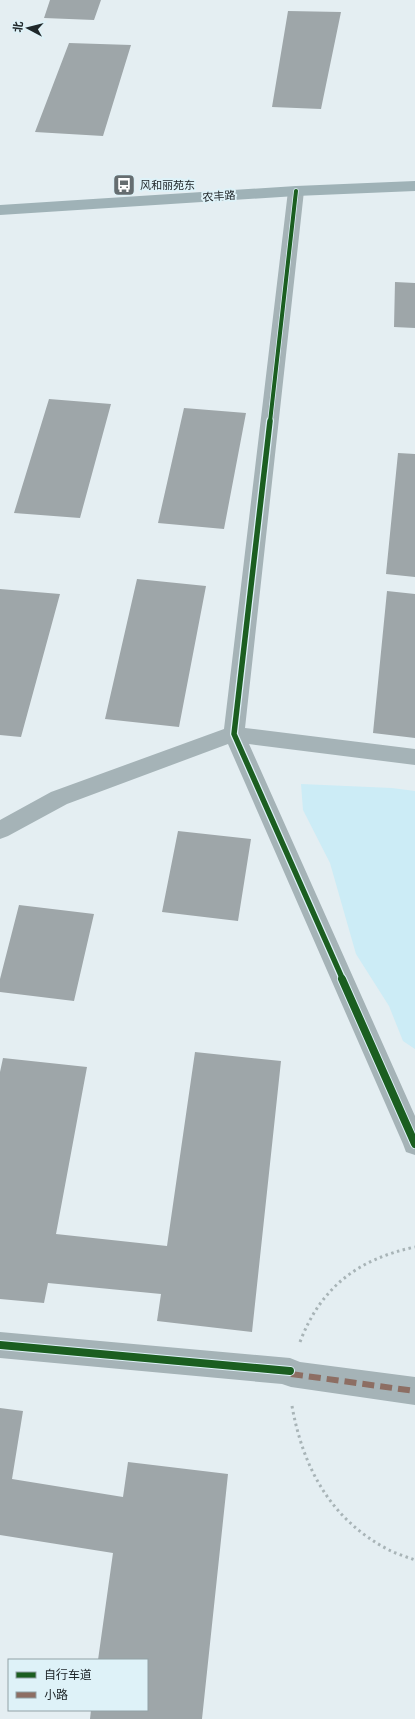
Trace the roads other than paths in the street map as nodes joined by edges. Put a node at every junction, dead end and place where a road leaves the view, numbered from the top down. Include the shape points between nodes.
1 (415, 186) edge
2 (296, 191) junction
3 (0, 210) edge
4 (234, 734) junction
5 (415, 757) edge
6 (0, 830) edge
7 (415, 1144) edge
8 (0, 1345) edge
9 (415, 1391) edge

1 - 2 main road, 农丰路
2 - 3 main road, 农丰路
2 - 4 street
4 - 5 street
4 - 6 street via 59,798
4 - 7 street
8 - 9 street via 291,1372

